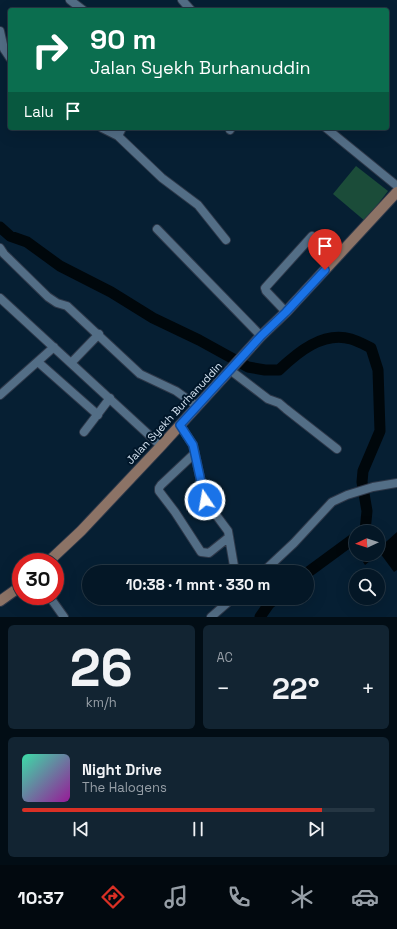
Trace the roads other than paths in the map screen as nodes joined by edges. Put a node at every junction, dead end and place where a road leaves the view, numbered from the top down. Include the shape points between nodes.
1 (70, 0) edge
2 (182, 0) edge
3 (80, 8) edge
4 (189, 8) edge
5 (0, 31) edge
6 (8, 55) edge
7 (106, 130) edge
8 (120, 130) edge
9 (328, 130) edge
10 (116, 135) junction
11 (397, 186) edge
12 (397, 192) edge
13 (157, 229) dead end
14 (312, 236) dead end
15 (226, 240) dead end
16 (1, 253) edge
17 (0, 298) edge
18 (286, 312) junction
19 (98, 334) junction
20 (261, 336) junction
21 (54, 347) junction
22 (38, 362) junction
23 (71, 363) junction
24 (232, 367) junction
25 (0, 395) edge
26 (110, 398) junction
27 (197, 406) junction
28 (98, 415) junction
29 (180, 425) junction
30 (84, 432) dead end
31 (161, 446) junction
32 (337, 449) dead end
33 (195, 453) junction
34 (397, 483) edge
35 (229, 537) junction
36 (58, 553) edge
37 (233, 565) edge
38 (270, 565) edge
39 (12, 592) edge
40 (0, 601) edge
41 (55, 605) edge
42 (225, 605) edge
43 (64, 617) edge
44 (211, 617) edge

1 - 3 street
2 - 4 street
5 - 6 street
7 - 10 street
8 - 10 street
9 - 11 street
10 - 15 street via 162,178 198,204
12 - 18 main road, Jalan Syekh Burhanuddin
13 - 20 street
14 - 18 street via 266,288
16 - 19 street via 48,297 67,306
17 - 21 street
18 - 20 main road, Jalan Syekh Burhanuddin
19 - 23 street
19 - 27 street via 140,374 176,391
20 - 24 main road, Jalan Syekh Burhanuddin
21 - 22 street
21 - 23 street
22 - 25 street
22 - 28 street
23 - 26 street
24 - 27 main road, Jalan Syekh Burhanuddin
24 - 32 street via 268,399 286,408
26 - 28 street
26 - 31 street
27 - 29 main road, Jalan Syekh Burhanuddin
28 - 30 street
29 - 31 main road, Jalan Syekh Burhanuddin
29 - 33 street via 191,441
31 - 36 main road, Jalan Syekh Burhanuddin
33 - 35 street via 205,500 226,528
33 - 35 street via 161,485 159,491 202,552 208,553
34 - 38 street via 373,487 338,498
35 - 37 street
39 - 40 main road
41 - 43 street
42 - 44 street

